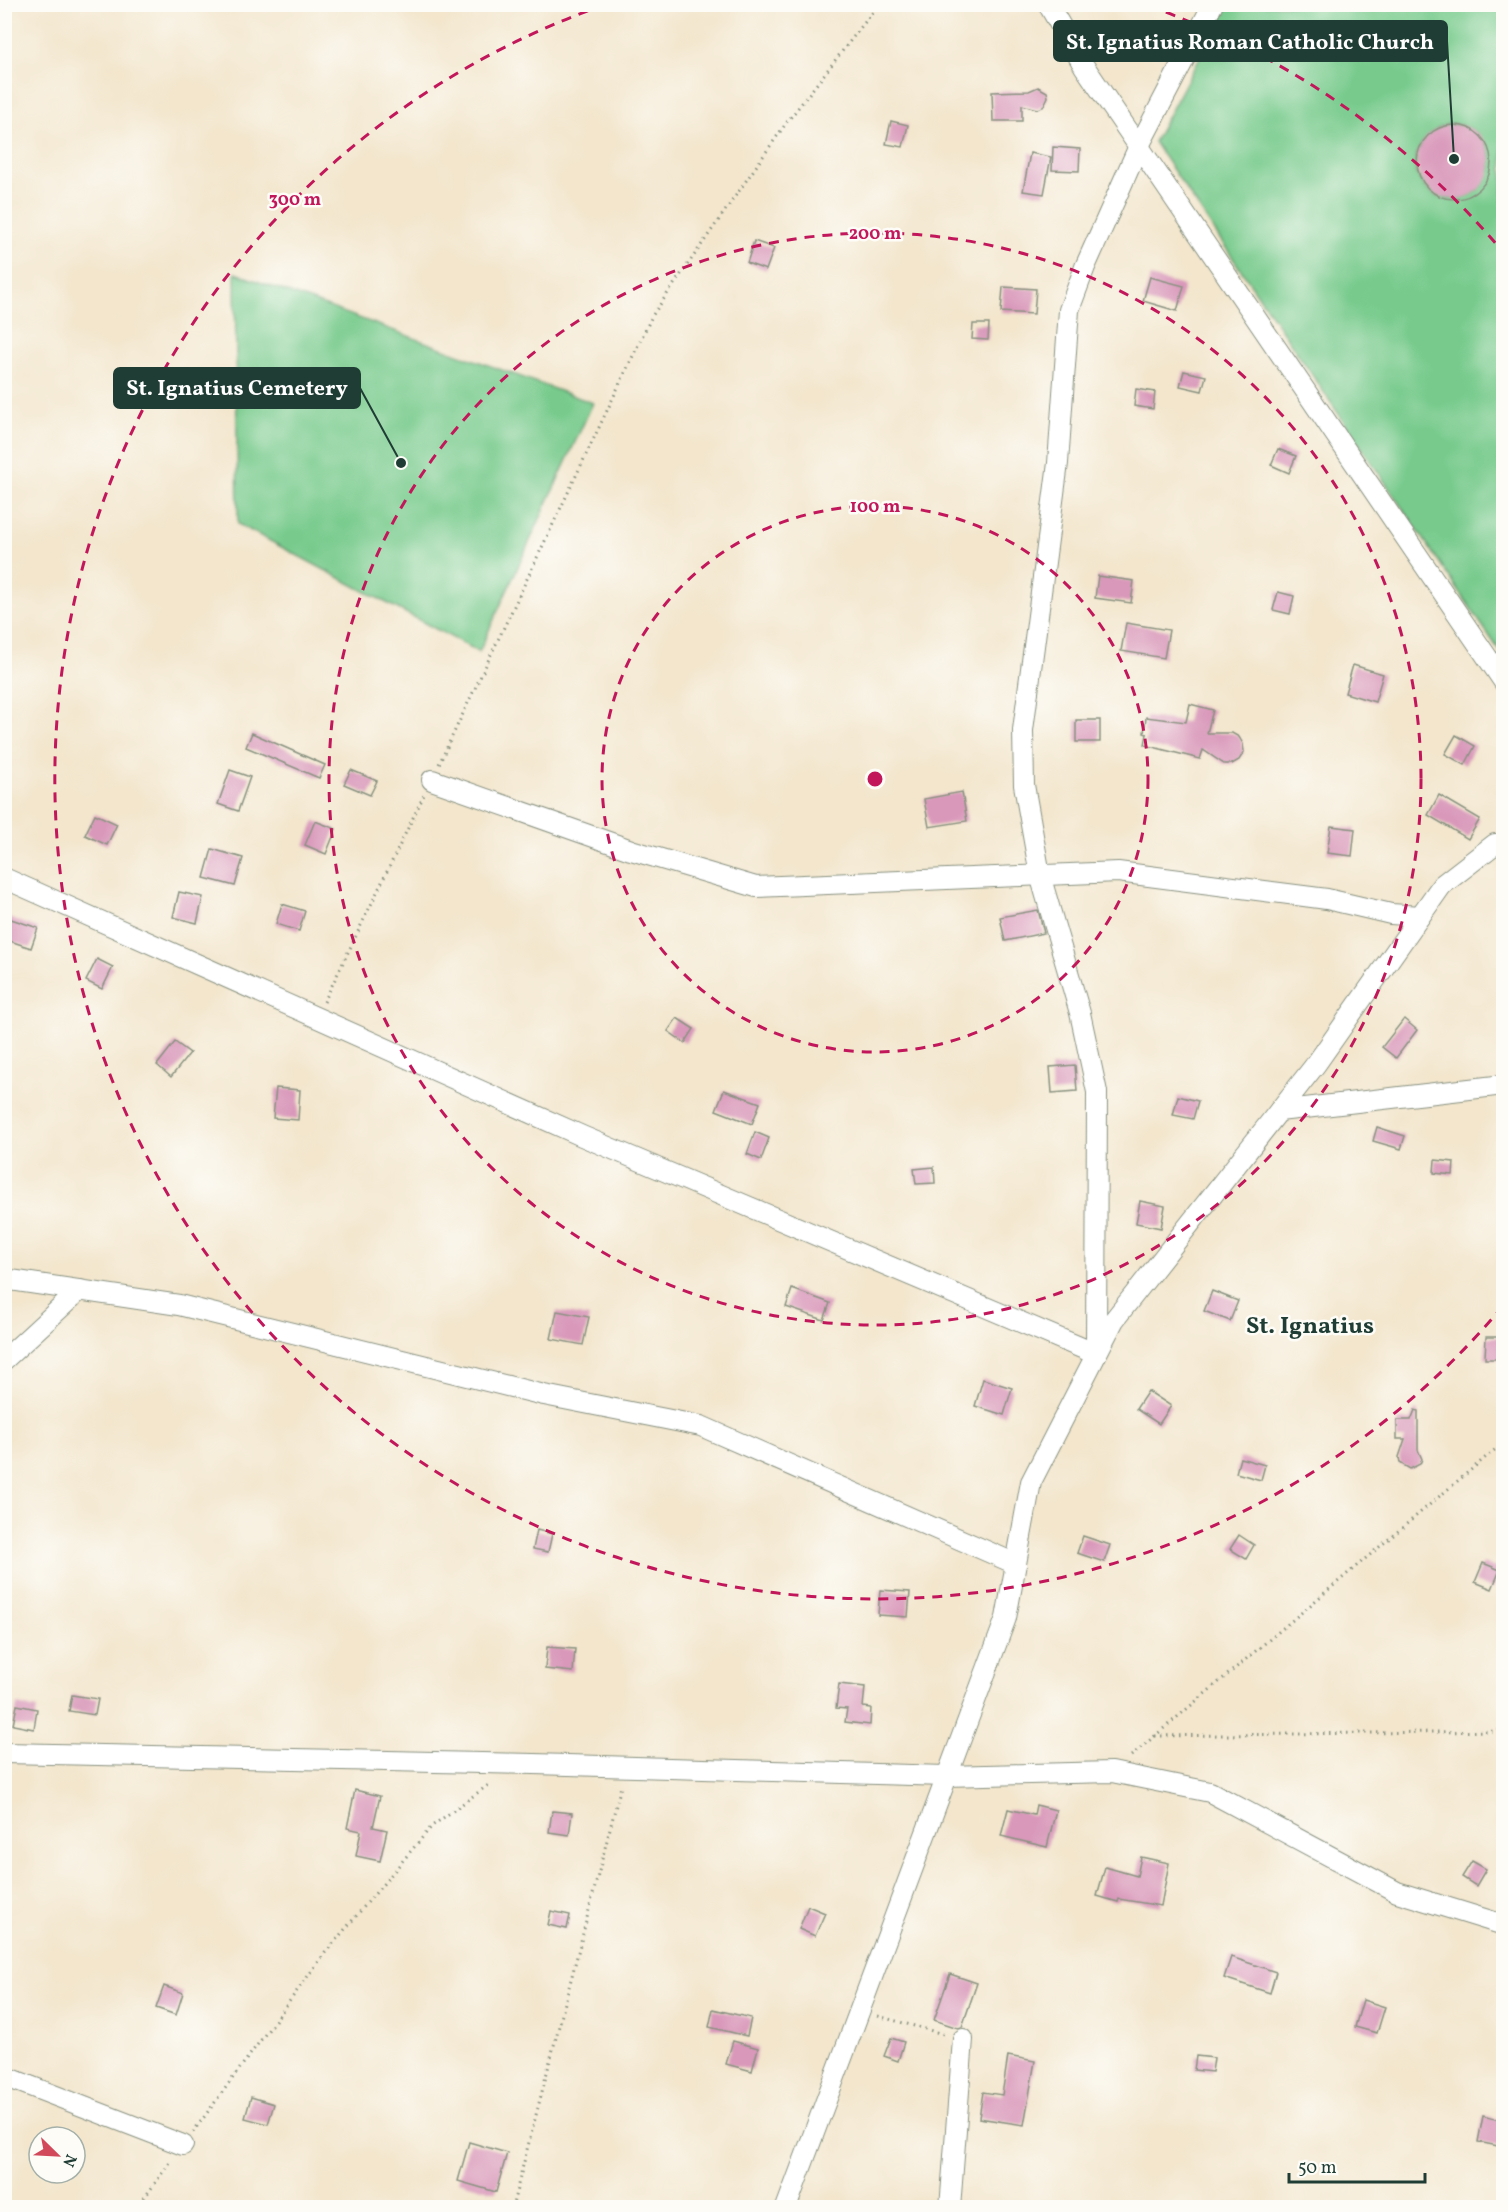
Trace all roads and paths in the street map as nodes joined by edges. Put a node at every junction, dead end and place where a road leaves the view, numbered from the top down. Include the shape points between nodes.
1 (879, 4) edge
2 (1048, 4) edge
3 (1213, 4) edge
4 (1139, 146) junction
5 (1503, 682) edge
6 (432, 780) junction
7 (1503, 844) edge
8 (1040, 875) junction
9 (4, 878) edge
10 (1420, 916) junction
11 (317, 1017) junction
12 (1503, 1085) edge
13 (1279, 1111) junction
14 (4, 1279) edge
15 (80, 1290) junction
16 (1096, 1354) junction
17 (4, 1360) edge
18 (1503, 1442) edge
19 (1016, 1564) junction
20 (1503, 1731) edge
21 (1155, 1736) junction
22 (4, 1753) edge
23 (626, 1767) junction
24 (1112, 1772) junction
25 (946, 1776) junction
26 (497, 1780) dead end
27 (1503, 1925) edge
28 (859, 2010) junction
29 (963, 2039) joint
30 (4, 2076) edge
31 (183, 2145) junction
32 (137, 2208) edge
33 (512, 2208) edge
34 (786, 2208) edge
35 (950, 2208) edge

1 - 6 path via 787,122 652,316
2 - 4 street via 1084,66
3 - 4 street
4 - 5 street
4 - 8 street via 1069,310 1058,463 1023,730 1024,785
6 - 8 street via 631,850 756,887
6 - 11 path
7 - 10 street via 1495,844 1442,885
8 - 10 street via 1118,872 1327,899 1391,914
8 - 16 street via 1080,1013 1097,1092
9 - 11 street
10 - 13 street
11 - 16 street via 582,1136
12 - 13 street
13 - 16 street via 1114,1320
14 - 15 street
15 - 17 street
15 - 19 street via 179,1305 544,1395 701,1426
16 - 19 street via 1031,1482
18 - 21 path
19 - 25 street via 1006,1618
20 - 21 path
21 - 24 path
22 - 23 street
23 - 25 street
23 - 33 path
24 - 25 street
24 - 27 street via 1210,1792 1397,1892
25 - 28 street
26 - 31 path via 432,1826 325,1953
28 - 29 path
28 - 34 street
29 - 35 street
30 - 31 street
31 - 32 path

